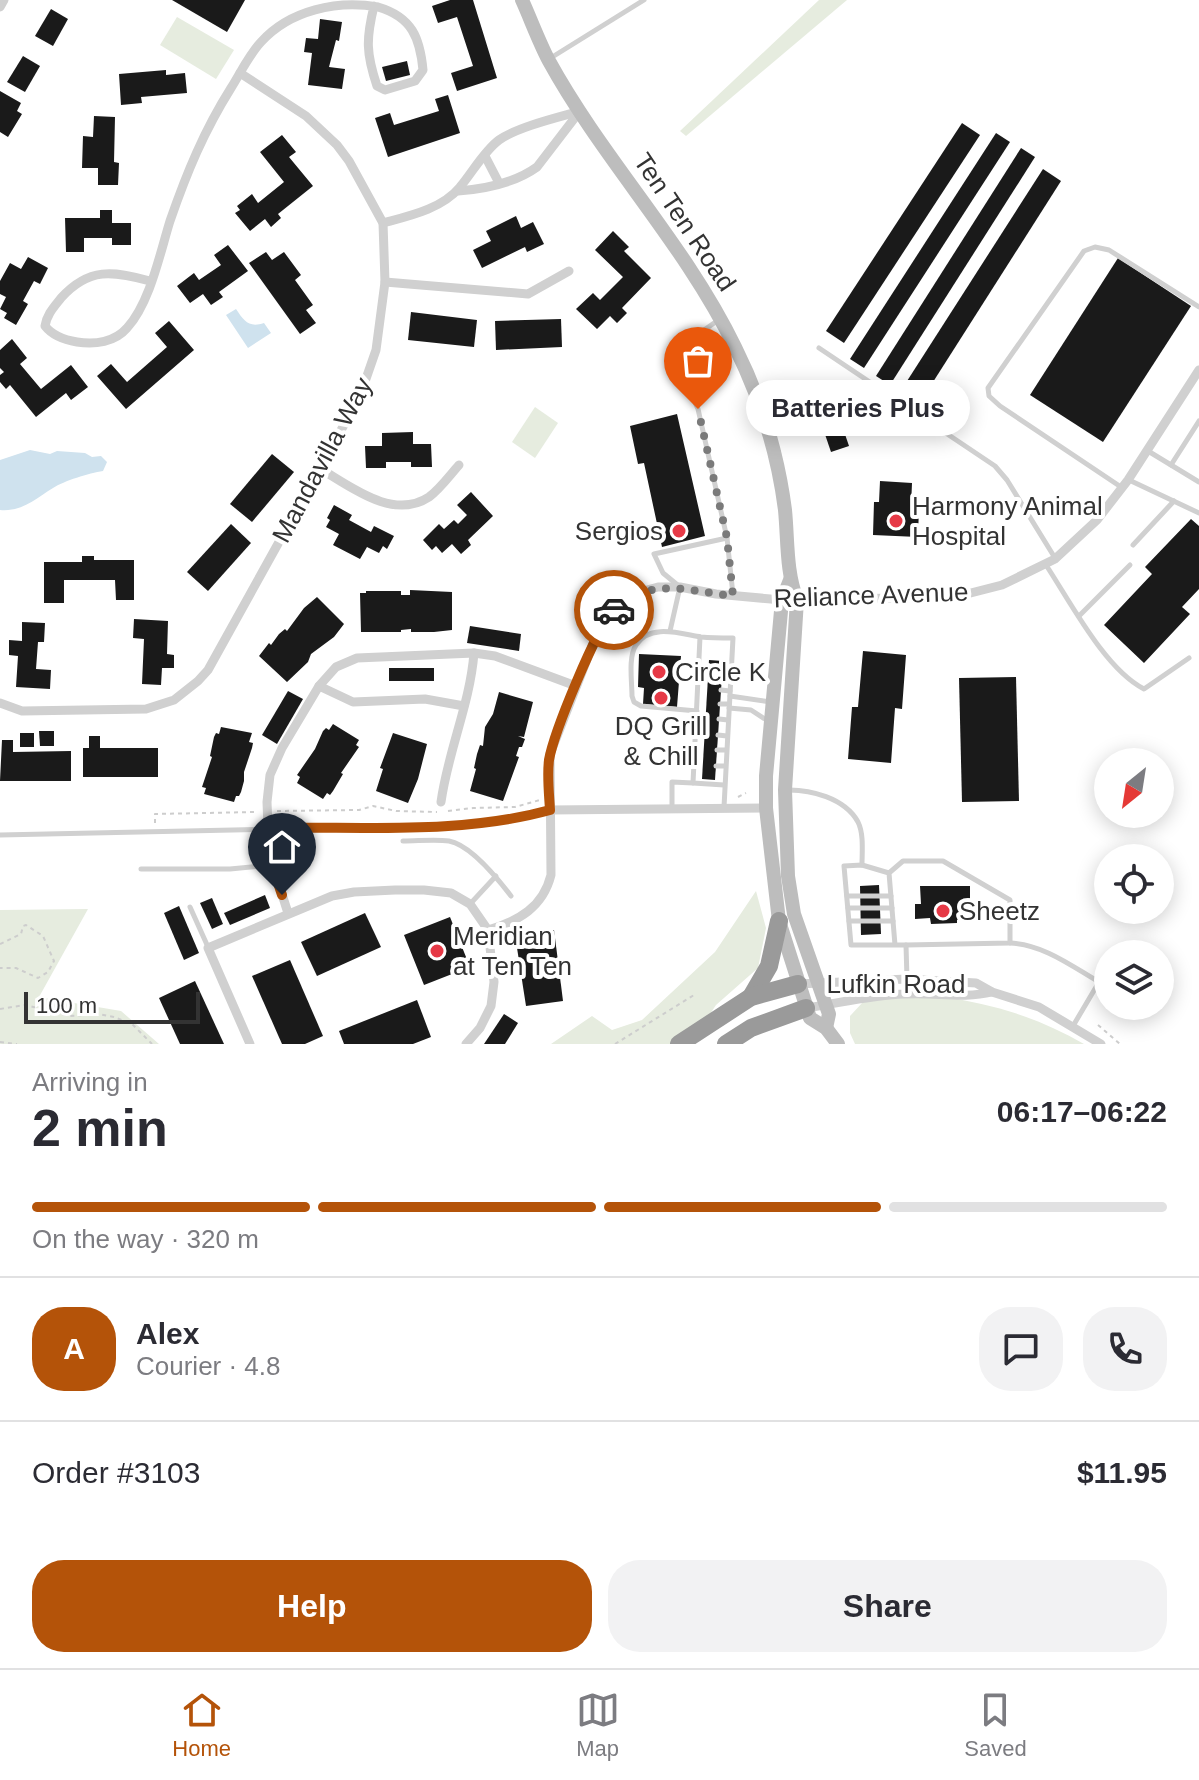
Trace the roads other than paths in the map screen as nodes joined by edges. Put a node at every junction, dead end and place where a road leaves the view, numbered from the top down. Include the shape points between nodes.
1 (4, 0) edge
2 (522, 0) edge
3 (644, 0) edge
4 (374, 6) junction
5 (0, 7) edge
6 (548, 59) junction
7 (240, 73) junction
8 (580, 111) junction
9 (485, 156) junction
10 (499, 183) junction
11 (458, 191) junction
12 (383, 223) junction
13 (569, 271) dead end
14 (150, 281) junction
15 (385, 282) junction
16 (1199, 307) edge
17 (720, 319) junction
18 (819, 348) dead end
19 (1197, 377) edge
20 (1199, 421) edge
21 (1147, 450) junction
22 (459, 465) dead end
23 (1171, 465) junction
24 (319, 468) junction
25 (1199, 482) edge
26 (1125, 484) junction
27 (1174, 501) junction
28 (1199, 513) edge
29 (727, 538) junction
30 (1133, 545) dead end
31 (1051, 562) junction
32 (1130, 565) dead end
33 (680, 587) junction
34 (733, 596) junction
35 (790, 600) junction
36 (1079, 615) junction
37 (670, 631) junction
38 (700, 637) junction
39 (474, 653) junction
40 (1189, 658) dead end
41 (699, 673) junction
42 (708, 674) dead end
43 (722, 675) dead end
44 (731, 675) junction
45 (319, 686) junction
46 (576, 686) junction
47 (698, 689) junction
48 (707, 689) dead end
49 (721, 690) dead end
50 (730, 694) junction
51 (698, 702) junction
52 (772, 702) junction
53 (0, 703) edge
54 (706, 703) dead end
55 (720, 704) dead end
56 (464, 706) junction
57 (729, 706) junction
58 (697, 714) junction
59 (705, 718) dead end
60 (719, 719) dead end
61 (728, 720) junction
62 (771, 722) junction
63 (663, 730) dead end
64 (696, 733) junction
65 (705, 734) dead end
66 (718, 735) dead end
67 (727, 736) junction
68 (695, 748) junction
69 (704, 749) dead end
70 (717, 750) dead end
71 (726, 750) junction
72 (694, 766) junction
73 (703, 766) dead end
74 (716, 766) dead end
75 (725, 766) junction
76 (693, 783) junction
77 (724, 785) junction
78 (785, 790) junction
79 (441, 802) dead end
80 (672, 807) junction
81 (724, 808) junction
82 (766, 808) junction
83 (550, 810) junction
84 (267, 828) junction
85 (0, 835) edge
86 (403, 841) dead end
87 (272, 865) junction
88 (862, 865) junction
89 (141, 869) dead end
90 (889, 873) junction
91 (496, 876) junction
92 (511, 896) dead end
93 (847, 896) junction
94 (891, 896) junction
95 (470, 904) junction
96 (190, 907) dead end
97 (848, 908) junction
98 (892, 908) junction
99 (288, 913) junction
100 (779, 921) junction
101 (849, 921) junction
102 (893, 921) junction
103 (488, 930) junction
104 (1010, 943) junction
105 (895, 945) junction
106 (906, 945) junction
107 (208, 948) junction
108 (907, 979) junction
109 (798, 984) junction
110 (818, 984) junction
111 (992, 992) junction
112 (751, 997) junction
113 (826, 1006) junction
114 (806, 1008) junction
115 (1073, 1026) junction
116 (826, 1028) junction
117 (250, 1044) edge
118 (466, 1044) edge
119 (679, 1044) edge
120 (726, 1044) edge
121 (838, 1044) edge
122 (1101, 1044) edge

1 - 5 street
2 - 6 main road, Ten Ten Road
3 - 6 lane
4 - 4 street via 405,20 421,46 423,70 415,81 385,90 377,86 367,57
4 - 7 street via 337,3 304,11 262,40
6 - 8 main road, Ten Ten Road
7 - 12 street, Mandavilla Way via 331,138
7 - 14 street via 197,147
8 - 9 street via 509,135
8 - 10 street via 537,167
8 - 17 main road, Ten Ten Road
9 - 10 street
9 - 11 street
10 - 11 street
11 - 12 street via 415,214
12 - 15 street, Mandavilla Way
13 - 15 street via 528,294
14 - 14 street via 134,319 110,340 74,341 45,326 50,311 86,277 103,273
15 - 24 street, Mandavilla Way via 370,371
16 - 26 lane via 1109,250 1084,251 988,388 1000,406
17 - 29 lane via 684,344 676,360 698,409
17 - 35 main road, Ten Ten Road via 750,380 772,446 784,509
18 - 31 lane via 995,466
19 - 21 street, Reliance Avenue
20 - 23 lane
21 - 23 lane
21 - 26 street, Reliance Avenue
22 - 24 street via 431,495 400,505 375,499
23 - 25 lane
24 - 53 street, Mandavilla Way via 208,670 188,691 146,709 22,711
26 - 27 lane
26 - 31 street, Reliance Avenue via 1097,520
27 - 28 lane
27 - 30 lane
29 - 33 lane via 654,554 663,573
29 - 34 lane
31 - 35 street, Reliance Avenue via 986,591 955,597
31 - 36 lane
32 - 36 lane
33 - 34 street, Reliance Avenue
33 - 37 lane
33 - 46 street, Reliance Avenue via 649,589 618,606 600,629
34 - 35 street, Reliance Avenue
35 - 52 main road, Ten Ten Road
35 - 78 main road, Ten Ten Road
36 - 40 lane via 1111,663 1144,689
37 - 38 lane
37 - 58 lane via 644,637 635,645 632,696 641,706
38 - 41 lane
38 - 44 lane via 733,638
39 - 45 street via 357,658 336,667
39 - 46 street
39 - 56 street
41 - 42 lane
41 - 47 lane
43 - 44 lane
44 - 50 lane
45 - 56 street via 353,702 425,699
45 - 84 street via 270,775
46 - 83 street, Reliance Avenue via 550,754
47 - 48 lane
47 - 51 lane
49 - 50 lane
50 - 52 lane
50 - 57 lane
51 - 54 lane
51 - 58 lane
52 - 62 main road, Ten Ten Road
55 - 57 lane
56 - 79 street
57 - 61 lane
57 - 62 lane via 751,710
58 - 59 lane
58 - 64 lane
60 - 61 lane
61 - 67 lane
62 - 82 main road, Ten Ten Road
63 - 64 lane
64 - 65 lane
64 - 68 lane
66 - 67 lane
67 - 71 lane
68 - 69 lane
68 - 72 lane
70 - 71 lane
71 - 75 lane
72 - 73 lane
72 - 76 lane
74 - 75 lane
75 - 77 lane
76 - 77 lane
76 - 80 lane via 672,782
77 - 81 lane
78 - 88 lane via 823,795 857,820
78 - 110 main road, Ten Ten Road via 794,914
80 - 81 street
80 - 83 street
81 - 82 street
82 - 100 main road, Ten Ten Road
83 - 84 lane via 510,821
83 - 103 street, Reliance Avenue via 551,875 543,897 516,920
84 - 85 lane
84 - 87 street
86 - 91 lane via 460,845
87 - 89 lane
87 - 99 street
88 - 90 lane
88 - 93 lane via 844,866
90 - 94 lane
90 - 104 lane via 903,861 943,861 1010,900
91 - 92 lane
91 - 95 lane
93 - 94 lane
93 - 97 lane
94 - 98 lane
95 - 99 street via 438,890 354,892
95 - 103 street
96 - 107 lane
97 - 98 lane
97 - 101 lane
98 - 102 lane
99 - 107 street
100 - 109 main road, Ten Ten Road
100 - 112 highway via 769,966
101 - 102 lane
101 - 105 lane via 851,945
102 - 105 lane
103 - 118 street via 491,1006
104 - 106 lane
104 - 115 lane via 1050,953 1099,982
105 - 106 lane
106 - 108 lane
107 - 117 street
108 - 110 street, Lufkin Road
108 - 111 street, Lufkin Road via 976,983
109 - 110 street, Lufkin Road
109 - 112 highway
109 - 114 main road, Ten Ten Road
110 - 113 main road, Ten Ten Road
111 - 113 street, Lufkin Road via 868,996
111 - 115 street, Lufkin Road via 1039,1007
112 - 119 highway
113 - 114 street, Lufkin Road
113 - 116 main road, Ten Ten Road
114 - 116 main road, Ten Ten Road via 810,1018
114 - 120 highway via 751,1028
115 - 122 street, Lufkin Road
116 - 121 main road, Ten Ten Road

